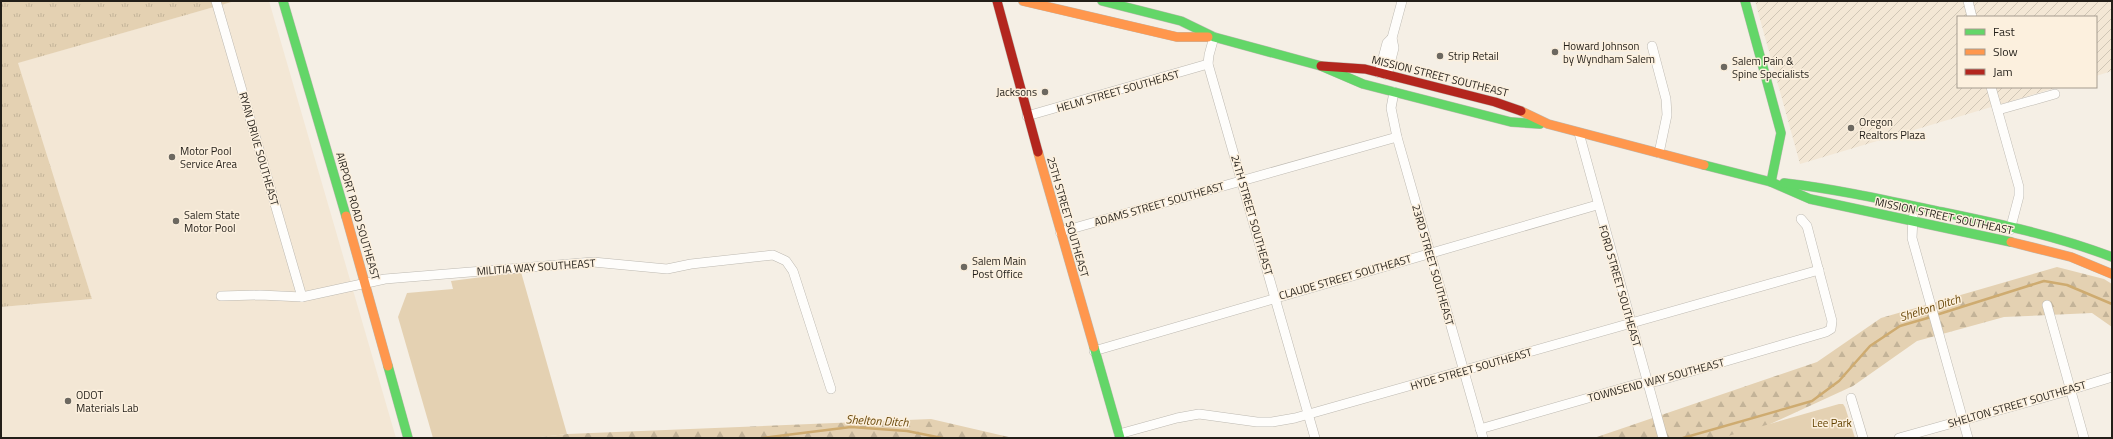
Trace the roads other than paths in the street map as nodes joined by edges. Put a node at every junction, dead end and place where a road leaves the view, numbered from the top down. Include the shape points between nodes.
1 (216, 1) edge
2 (283, 1) edge
3 (997, 1) edge
4 (1023, 1) edge
5 (1102, 1) edge
6 (1402, 1) edge
7 (1745, 1) edge
8 (1968, 1) edge
9 (1972, 16) edge
10 (1214, 37) junction
11 (1652, 46) dead end
12 (1208, 64) junction
13 (1322, 66) junction
14 (1383, 74) junction
15 (1437, 88) junction
16 (1991, 88) edge
17 (1394, 92) junction
18 (2055, 94) dead end
19 (1998, 110) junction
20 (1027, 116) junction
21 (1548, 124) junction
22 (1579, 133) junction
23 (1397, 137) junction
24 (1659, 153) junction
25 (1242, 181) junction
26 (1771, 182) junction
27 (1597, 205) junction
28 (1915, 206) junction
29 (1801, 219) dead end
30 (1912, 222) junction
31 (2011, 227) junction
32 (1060, 232) junction
33 (2008, 241) junction
34 (1430, 253) junction
35 (2112, 257) edge
36 (1819, 270) junction
37 (2111, 272) edge
38 (365, 283) junction
39 (221, 296) dead end
40 (302, 297) junction
41 (1275, 298) junction
42 (2047, 305) dead end
43 (1632, 323) junction
44 (1094, 351) junction
45 (1463, 371) junction
46 (2112, 377) edge
47 (1648, 382) junction
48 (831, 389) dead end
49 (2071, 390) junction
50 (1851, 398) dead end
51 (1309, 414) junction
52 (1963, 420) junction
53 (1480, 429) junction
54 (1119, 436) edge
55 (408, 438) edge
56 (1315, 438) edge
57 (1483, 438) edge
58 (1662, 438) edge
59 (1863, 438) edge
60 (1899, 438) edge
61 (1968, 438) edge
62 (2084, 438) edge

1 - 40 street, RYAN DRIVE SOUTHEAST
2 - 38 main road, AIRPORT ROAD SOUTHEAST
3 - 20 main road, 25TH STREET SOUTHEAST
4 - 10 main road, MISSION STREET SOUTHEAST via 1177,37
5 - 10 main road, MISSION STREET SOUTHEAST via 1181,21
6 - 14 street via 1392,38 1394,48
7 - 26 main road via 1780,130 1780,144
8 - 9 street
10 - 12 street, 24TH STREET SOUTHEAST
10 - 13 main road, MISSION STREET SOUTHEAST
11 - 24 street via 1666,100 1667,115
12 - 20 street, HELM STREET SOUTHEAST
12 - 25 street, 24TH STREET SOUTHEAST
13 - 14 main road, MISSION STREET SOUTHEAST via 1365,69
13 - 17 main road, MISSION STREET SOUTHEAST via 1363,84
14 - 15 main road, MISSION STREET SOUTHEAST
15 - 17 main road via 1400,87
15 - 21 main road, MISSION STREET SOUTHEAST via 1514,108
16 - 19 street
17 - 21 main road, MISSION STREET SOUTHEAST via 1511,122
17 - 23 street, 23RD STREET SOUTHEAST via 1391,108
18 - 19 street
19 - 31 street via 2019,187
20 - 32 main road, 25TH STREET SOUTHEAST
21 - 22 main road, MISSION STREET SOUTHEAST
22 - 24 main road, MISSION STREET SOUTHEAST
22 - 27 street, FORD STREET SOUTHEAST
23 - 25 street, ADAMS STREET SOUTHEAST
23 - 34 street, 23RD STREET SOUTHEAST
24 - 26 main road, MISSION STREET SOUTHEAST
25 - 32 street, ADAMS STREET SOUTHEAST
25 - 41 street, 24TH STREET SOUTHEAST
26 - 28 main road, MISSION STREET SOUTHEAST via 1817,186
26 - 30 main road, MISSION STREET SOUTHEAST via 1810,199
27 - 34 street, CLAUDE STREET SOUTHEAST
27 - 43 street, FORD STREET SOUTHEAST
28 - 30 street
28 - 31 main road, MISSION STREET SOUTHEAST
29 - 36 street via 1807,226
30 - 33 main road, MISSION STREET SOUTHEAST
30 - 52 street via 1912,238 1930,308
31 - 33 street
31 - 35 main road, MISSION STREET SOUTHEAST via 2070,242
32 - 44 main road, 25TH STREET SOUTHEAST
33 - 37 main road, MISSION STREET SOUTHEAST via 2071,257
34 - 41 street, CLAUDE STREET SOUTHEAST
34 - 45 street, 23RD STREET SOUTHEAST
36 - 43 street, HYDE STREET SOUTHEAST
36 - 47 street, TOWNSEND WAY SOUTHEAST via 1832,321 1831,329 1820,335
38 - 40 street, MILITIA WAY SOUTHEAST
38 - 48 street, MILITIA WAY SOUTHEAST via 385,279 593,262 667,269 773,255 786,261 793,271
38 - 55 main road, AIRPORT ROAD SOUTHEAST
39 - 40 street, MILITIA WAY SOUTHEAST
41 - 44 street, CLAUDE STREET SOUTHEAST
41 - 51 street, 24TH STREET SOUTHEAST
42 - 49 street
43 - 45 street, HYDE STREET SOUTHEAST
43 - 47 street, FORD STREET SOUTHEAST
44 - 54 main road, 25TH STREET SOUTHEAST
45 - 51 street, HYDE STREET SOUTHEAST
45 - 53 street, 23RD STREET SOUTHEAST
46 - 49 street, SHELTON STREET SOUTHEAST
47 - 53 street, TOWNSEND WAY SOUTHEAST
47 - 58 street, FORD STREET SOUTHEAST
49 - 52 street, SHELTON STREET SOUTHEAST
49 - 62 street
50 - 59 street
51 - 54 street, HYDE STREET SOUTHEAST via 1272,422 1199,414
51 - 56 street, 24TH STREET SOUTHEAST
52 - 60 street, SHELTON STREET SOUTHEAST
52 - 61 street
53 - 57 street, 23RD STREET SOUTHEAST

